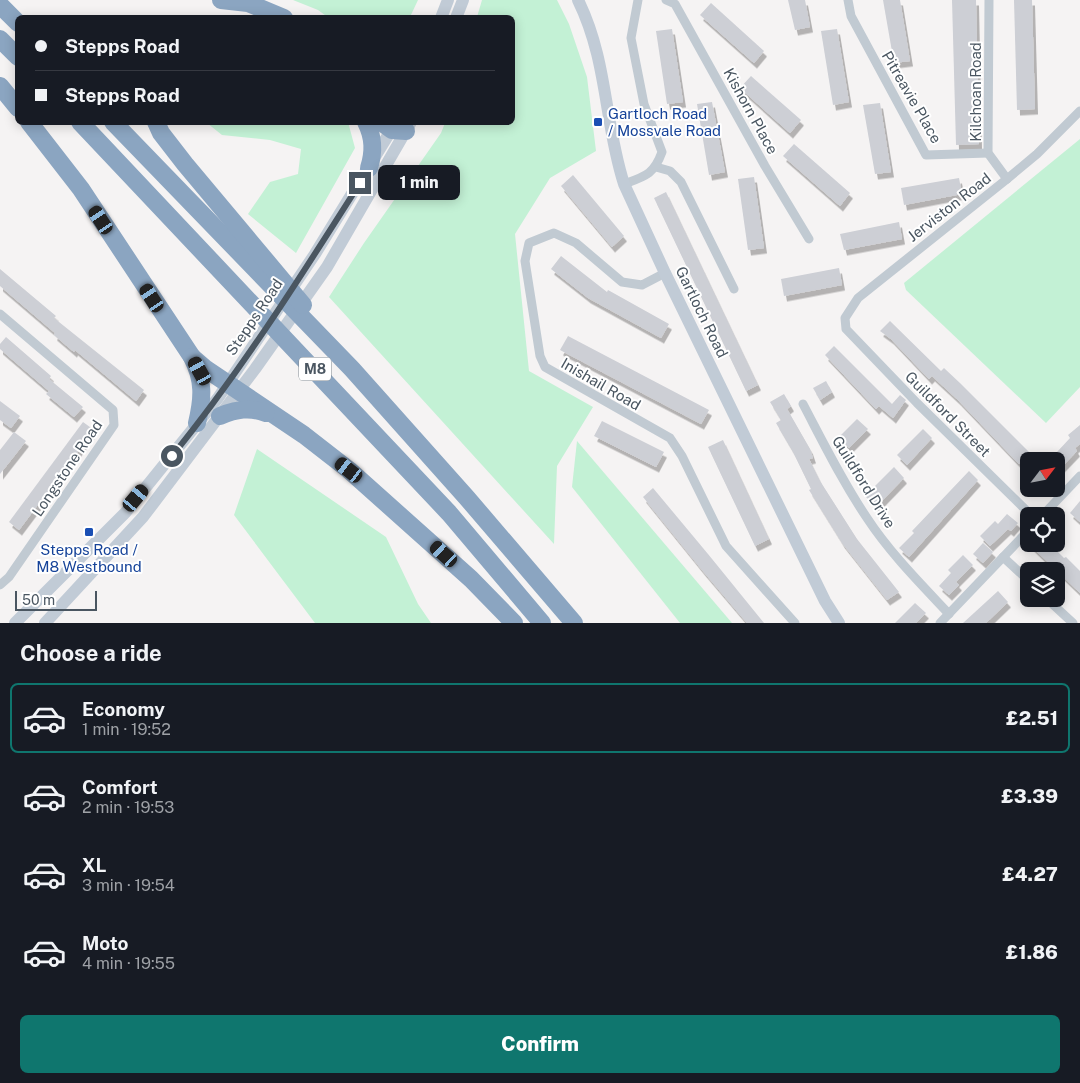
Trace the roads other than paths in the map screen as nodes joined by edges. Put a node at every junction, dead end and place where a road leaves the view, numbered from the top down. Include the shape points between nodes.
1 (221, 0) edge
2 (448, 0) edge
3 (463, 0) edge
4 (578, 0) edge
5 (638, 0) edge
6 (666, 0) edge
7 (848, 0) edge
8 (989, 0) edge
9 (0, 5) edge
10 (277, 15) edge
11 (442, 15) edge
12 (457, 15) edge
13 (15, 20) edge
14 (0, 39) edge
15 (15, 54) edge
16 (0, 86) edge
17 (15, 104) edge
18 (1080, 111) edge
19 (31, 125) edge
20 (83, 125) edge
21 (117, 125) edge
22 (157, 125) edge
23 (367, 125) edge
24 (397, 125) edge
25 (988, 153) junction
26 (656, 167) junction
27 (370, 168) junction
28 (1007, 179) junction
29 (624, 184) junction
30 (809, 239) dead end
31 (665, 273) junction
32 (734, 289) dead end
33 (0, 314) edge
34 (846, 329) joint
35 (192, 357) junction
36 (352, 369) junction
37 (233, 388) junction
38 (803, 404) dead end
39 (220, 416) junction
40 (278, 418) junction
41 (197, 423) junction
42 (1078, 481) edge
43 (1023, 507) edge
44 (1051, 507) edge
45 (1020, 539) edge
46 (1003, 557) junction
47 (1020, 573) edge
48 (0, 585) edge
49 (1056, 607) edge
50 (949, 614) junction
51 (15, 623) edge
52 (45, 623) edge
53 (514, 623) edge
54 (542, 623) edge
55 (574, 623) edge
56 (795, 623) edge
57 (839, 623) edge
58 (940, 623) edge
59 (1073, 623) edge

1 - 10 highway via 248,3
2 - 11 main road
3 - 12 main road
4 - 29 main road, Gartloch Road via 602,66 616,158
5 - 26 street via 631,38 644,104 662,152
6 - 30 street, Kishorn Place via 675,4
7 - 25 street, Pitreavie Place via 851,16 926,155
8 - 25 street, Kilchoan Road
9 - 13 highway
14 - 15 highway
16 - 17 highway
18 - 28 street, Jerviston Road
19 - 35 highway via 81,189
20 - 54 highway, M8 via 449,513
21 - 36 highway, M8
22 - 36 highway via 184,164 283,280
23 - 27 highway via 374,151
24 - 27 main road, Stepps Road
24 - 37 main road, Stepps Road via 327,267 255,369
25 - 28 street, Kilchoan Road
26 - 29 street
26 - 32 street via 670,171 681,182
27 - 37 main road, Stepps Road via 245,359
28 - 34 street, Jerviston Road via 858,298 845,318
29 - 31 main road, Gartloch Road
31 - 56 street, Inishail Road via 642,285 622,282 576,243 554,233 529,243 525,261 540,356 545,368 670,438 726,546
31 - 57 main road, Gartloch Road via 825,601
33 - 48 street, Longstone Road via 114,410 114,426 9,578
34 - 43 street, Guildford Street
35 - 37 highway
35 - 41 highway via 200,371 203,398
36 - 55 highway, M8
37 - 39 main road, Stepps Road
37 - 40 highway
37 - 41 main road, Stepps Road
38 - 50 street, Guildford Drive via 867,518 901,563
39 - 40 highway via 250,409
39 - 52 main road, Stepps Road via 143,517
40 - 53 highway via 349,470 471,578
41 - 51 main road, Stepps Road via 125,513
42 - 44 street
45 - 46 street
46 - 47 street
46 - 50 street
49 - 59 street
50 - 58 street

